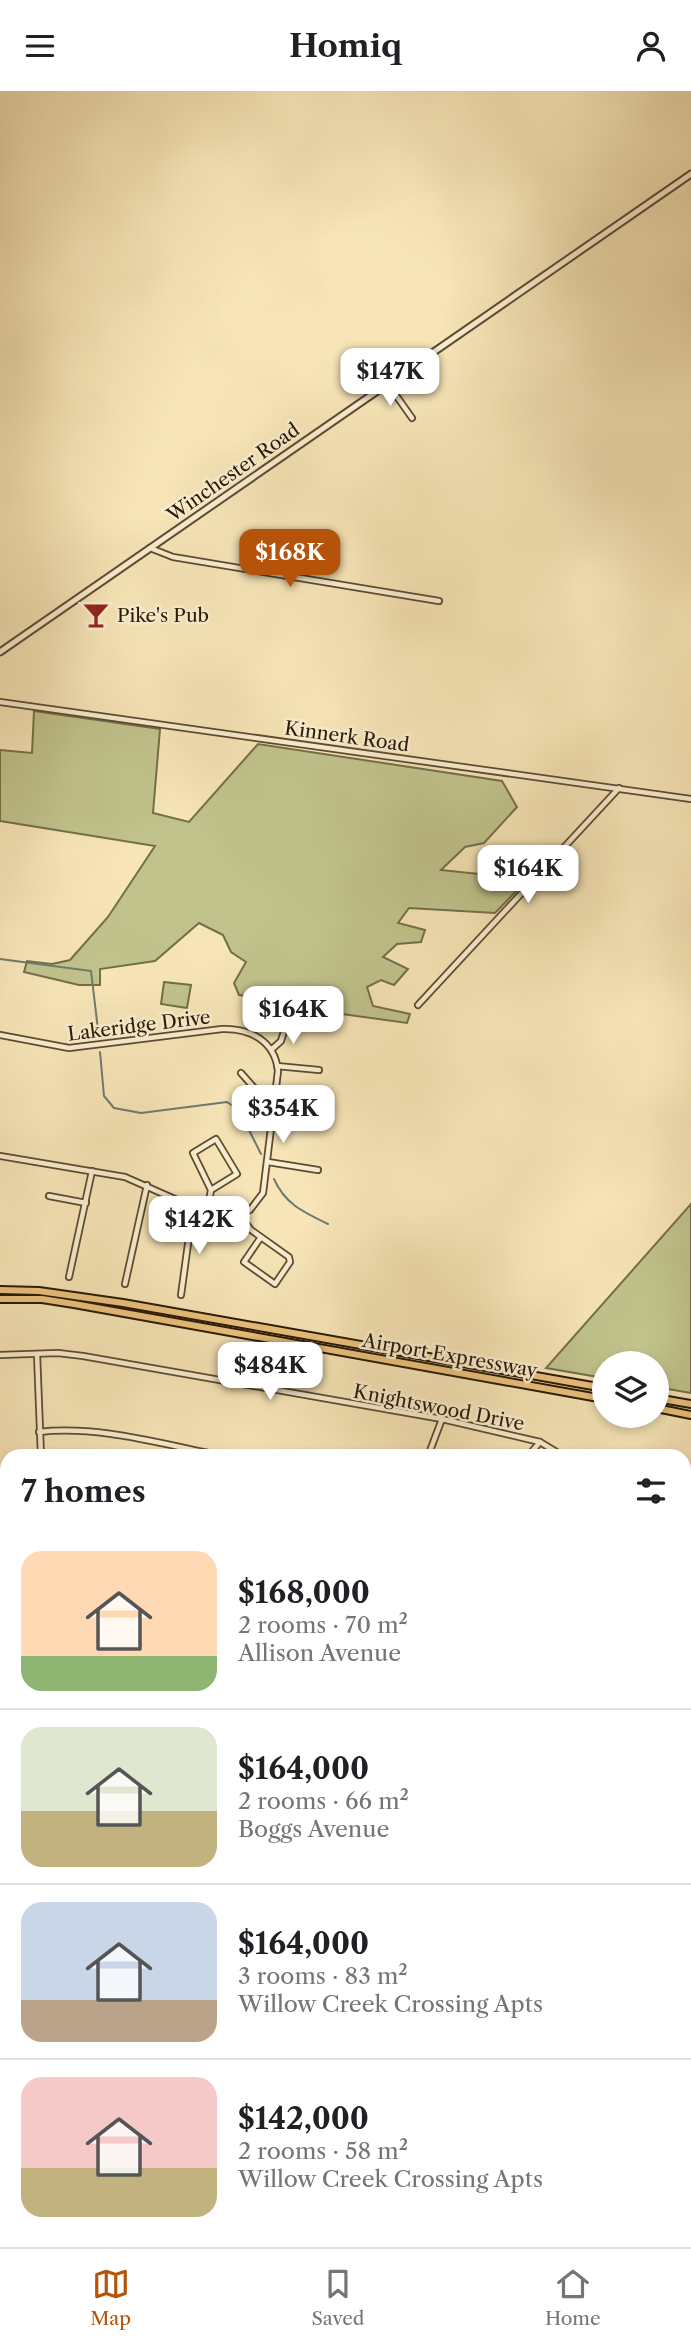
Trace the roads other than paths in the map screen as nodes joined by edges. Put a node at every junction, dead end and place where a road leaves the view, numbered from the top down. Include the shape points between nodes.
1 (691, 174) edge
2 (388, 384) junction
3 (412, 418) dead end
4 (149, 548) junction
5 (439, 601) dead end
6 (0, 652) edge
7 (0, 702) edge
8 (619, 788) junction
9 (691, 800) edge
10 (418, 1005) dead end
11 (262, 1021) dead end
12 (286, 1025) junction
13 (305, 1028) dead end
14 (0, 1035) edge
15 (273, 1052) junction
16 (277, 1066) junction
17 (319, 1070) dead end
18 (241, 1073) dead end
19 (274, 1102) junction
20 (273, 1113) junction
21 (318, 1121) dead end
22 (0, 1156) edge
23 (268, 1162) junction
24 (318, 1170) dead end
25 (92, 1171) junction
26 (147, 1185) junction
27 (211, 1190) junction
28 (49, 1196) dead end
29 (86, 1203) junction
30 (198, 1209) junction
31 (207, 1213) junction
32 (240, 1215) junction
33 (261, 1237) junction
34 (69, 1277) dead end
35 (125, 1284) dead end
36 (0, 1290) edge
37 (181, 1295) dead end
38 (0, 1299) edge
39 (37, 1354) junction
40 (0, 1355) edge
41 (592, 1386) edge
42 (592, 1397) edge
43 (669, 1400) edge
44 (691, 1404) edge
45 (669, 1411) edge
46 (691, 1415) edge
47 (442, 1419) junction
48 (39, 1432) junction
49 (540, 1442) junction
50 (40, 1449) edge
51 (186, 1449) edge
52 (431, 1449) edge
53 (534, 1449) edge
54 (552, 1449) edge

1 - 2 street, Winchester Road
2 - 3 street
2 - 4 street, Winchester Road
4 - 5 street via 173,557
4 - 6 street, Winchester Road
7 - 8 street, Kinnerk Road
8 - 9 street, Kinnerk Road
8 - 10 street
11 - 12 street
12 - 13 street
12 - 15 street
14 - 15 street, Lakeridge Drive via 69,1048 230,1029 253,1034
15 - 16 street
16 - 17 street
16 - 19 street
18 - 19 street via 265,1100
19 - 20 street
20 - 21 street
20 - 23 street
22 - 25 street
23 - 24 street
23 - 32 street via 263,1193
25 - 26 street
25 - 29 street
26 - 30 street
26 - 35 street
27 - 27 street via 193,1153 216,1139 237,1174
27 - 31 street
28 - 29 street
29 - 34 street
30 - 31 street
30 - 37 street via 191,1222
31 - 32 street via 225,1218
32 - 33 street
33 - 33 street via 289,1257 275,1284 244,1262
36 - 41 main road, Airport Expressway via 123,1303
38 - 42 main road, Airport Expressway via 74,1304
39 - 40 street, Knightswood Drive
39 - 47 street, Knightswood Drive via 83,1356
39 - 48 street
43 - 44 main road
45 - 46 main road
47 - 49 street, Knightswood Drive
47 - 52 street
48 - 50 street
48 - 51 street via 76,1430
49 - 53 street
49 - 54 street, Knightswood Drive

